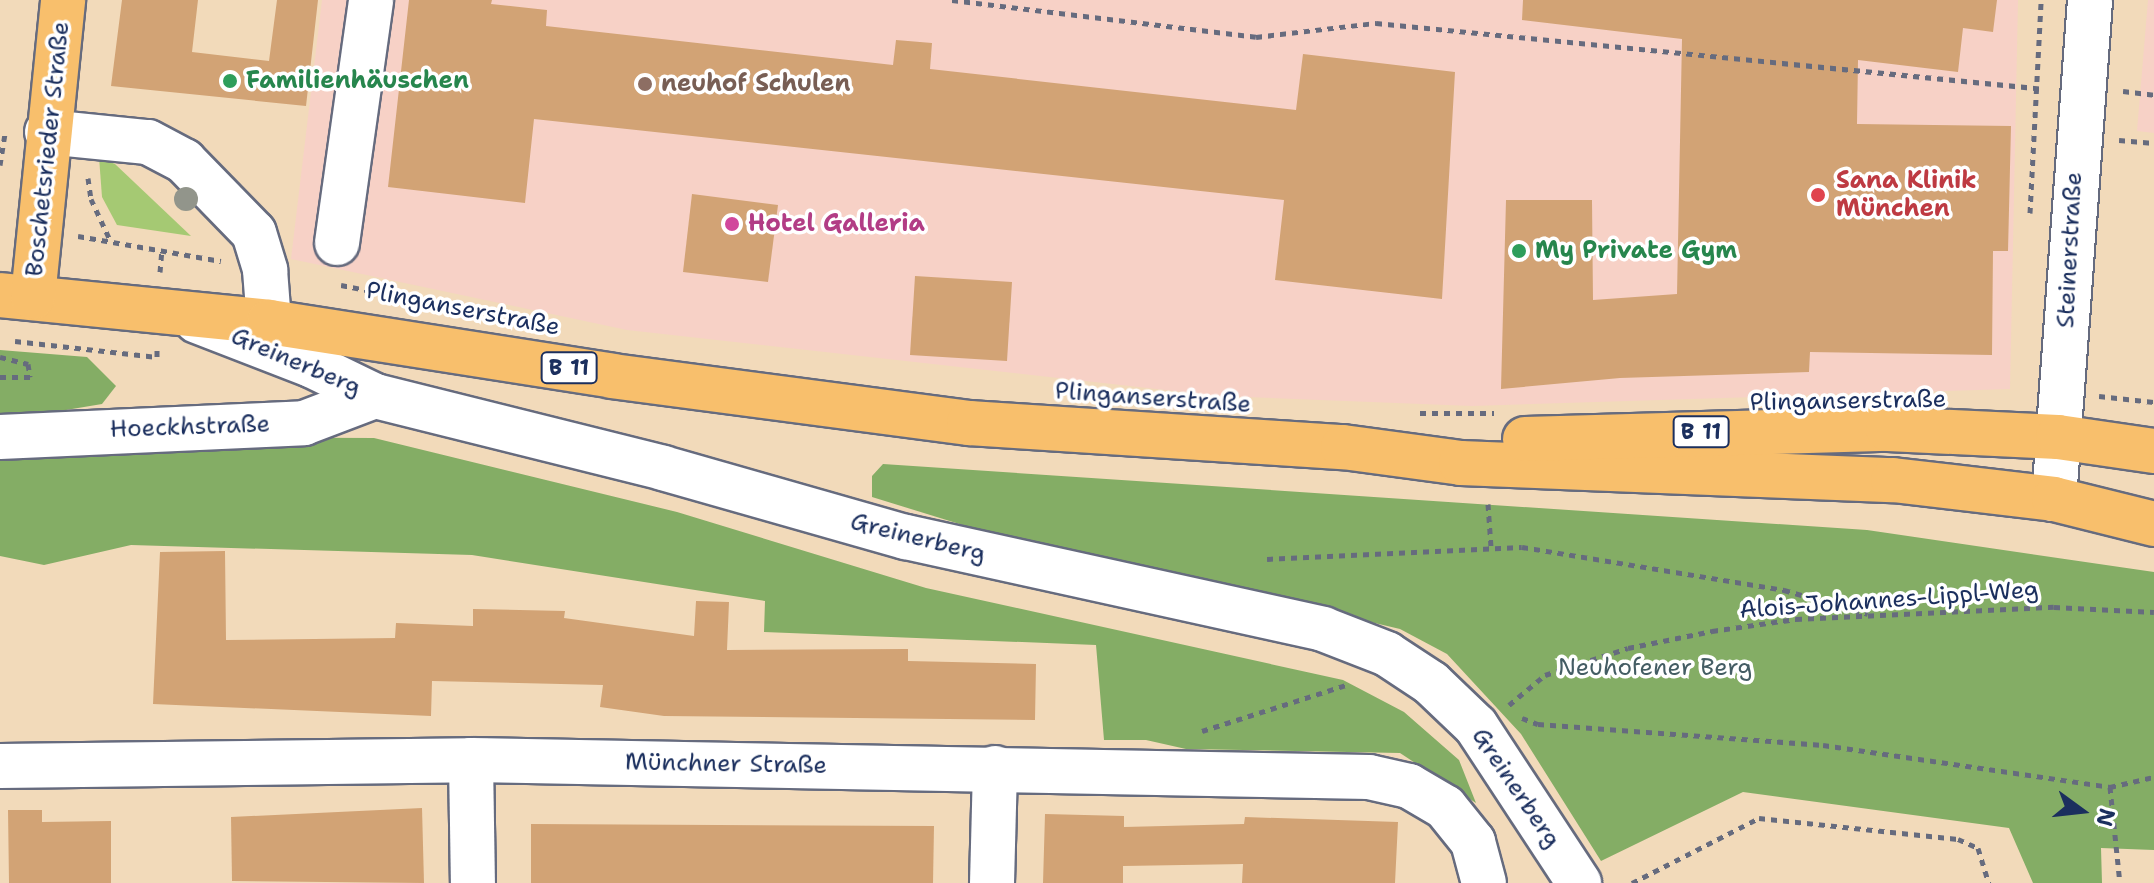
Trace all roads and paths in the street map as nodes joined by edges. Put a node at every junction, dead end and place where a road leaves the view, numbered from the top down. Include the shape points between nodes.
1 (63, 0) edge
2 (371, 0) edge
3 (952, 0) edge
4 (2041, 0) edge
5 (2090, 0) edge
6 (2037, 88) junction
7 (2081, 92) junction
8 (68, 134) junction
9 (2029, 228) dead end
10 (332, 262) joint
11 (265, 270) junction
12 (16, 296) edge
13 (436, 304) dead end
14 (168, 310) junction
15 (269, 322) junction
16 (0, 339) edge
17 (0, 357) edge
18 (157, 357) dead end
19 (0, 377) edge
20 (375, 396) junction
21 (2154, 402) edge
22 (1408, 413) dead end
23 (1498, 413) dead end
24 (2060, 417) junction
25 (0, 437) edge
26 (1343, 447) junction
27 (2154, 451) edge
28 (1487, 490) dead end
29 (2054, 499) junction
30 (2154, 524) edge
31 (1491, 547) junction
32 (1267, 559) dead end
33 (2154, 612) edge
34 (1873, 615) junction
35 (1361, 680) dead end
36 (1195, 733) dead end
37 (471, 760) junction
38 (0, 766) edge
39 (995, 768) junction
40 (2154, 777) edge
41 (2110, 787) junction
42 (473, 883) edge
43 (992, 883) edge
44 (1484, 883) edge
45 (1579, 883) edge
46 (1632, 883) edge
47 (1989, 883) edge
48 (2120, 883) edge

1 - 8 main road, Boschetsrieder Straße
2 - 10 street
3 - 6 path via 1256,37 1376,23
4 - 6 path
5 - 7 street, Steinerstraße
6 - 7 path
6 - 9 path
7 - 24 street, Steinerstraße
8 - 11 street via 148,142 184,161 254,233
8 - 11 path via 110,241
8 - 12 main road, Boschetsrieder Straße
10 - 13 path, Plinganserstraße
11 - 15 street
12 - 14 main road, Plinganserstraße / B 11
14 - 15 main road, Plinganserstraße / B 11
14 - 20 street, Greinerberg
15 - 26 main road, Plinganserstraße / B 11 via 612,376 969,423
16 - 18 path
17 - 19 path via 28,364 30,377
20 - 25 street, Hoeckhstraße via 304,423
20 - 45 street, Greinerberg via 663,468 906,537 1323,629 1387,654 1431,683 1476,726
21 - 24 path
22 - 23 path
24 - 26 main road, Plinganserstraße / B 11 via 1872,429
24 - 27 main road, Plinganserstraße / B 11
24 - 29 street, Steinerstraße
26 - 29 main road, Plinganserstraße / B 11 via 1461,463 1893,480
28 - 31 path
29 - 30 main road, Plinganserstraße / B 11
31 - 32 path
31 - 34 path via 1682,571 1784,590
33 - 34 path, Alois-Johannes-Lippl-Weg via 2054,607
34 - 41 path, Alois-Johannes-Lippl-Weg via 1796,619 1628,648 1545,675 1502,711 1538,724 1823,745
35 - 36 path
37 - 38 street, Münchner Straße
37 - 39 street, Münchner Straße
37 - 42 street
39 - 43 street
39 - 44 street, Münchner Straße via 1369,777 1409,786 1445,807 1473,842
40 - 41 path
41 - 48 path
46 - 47 path via 1759,818 1958,839 1978,848

